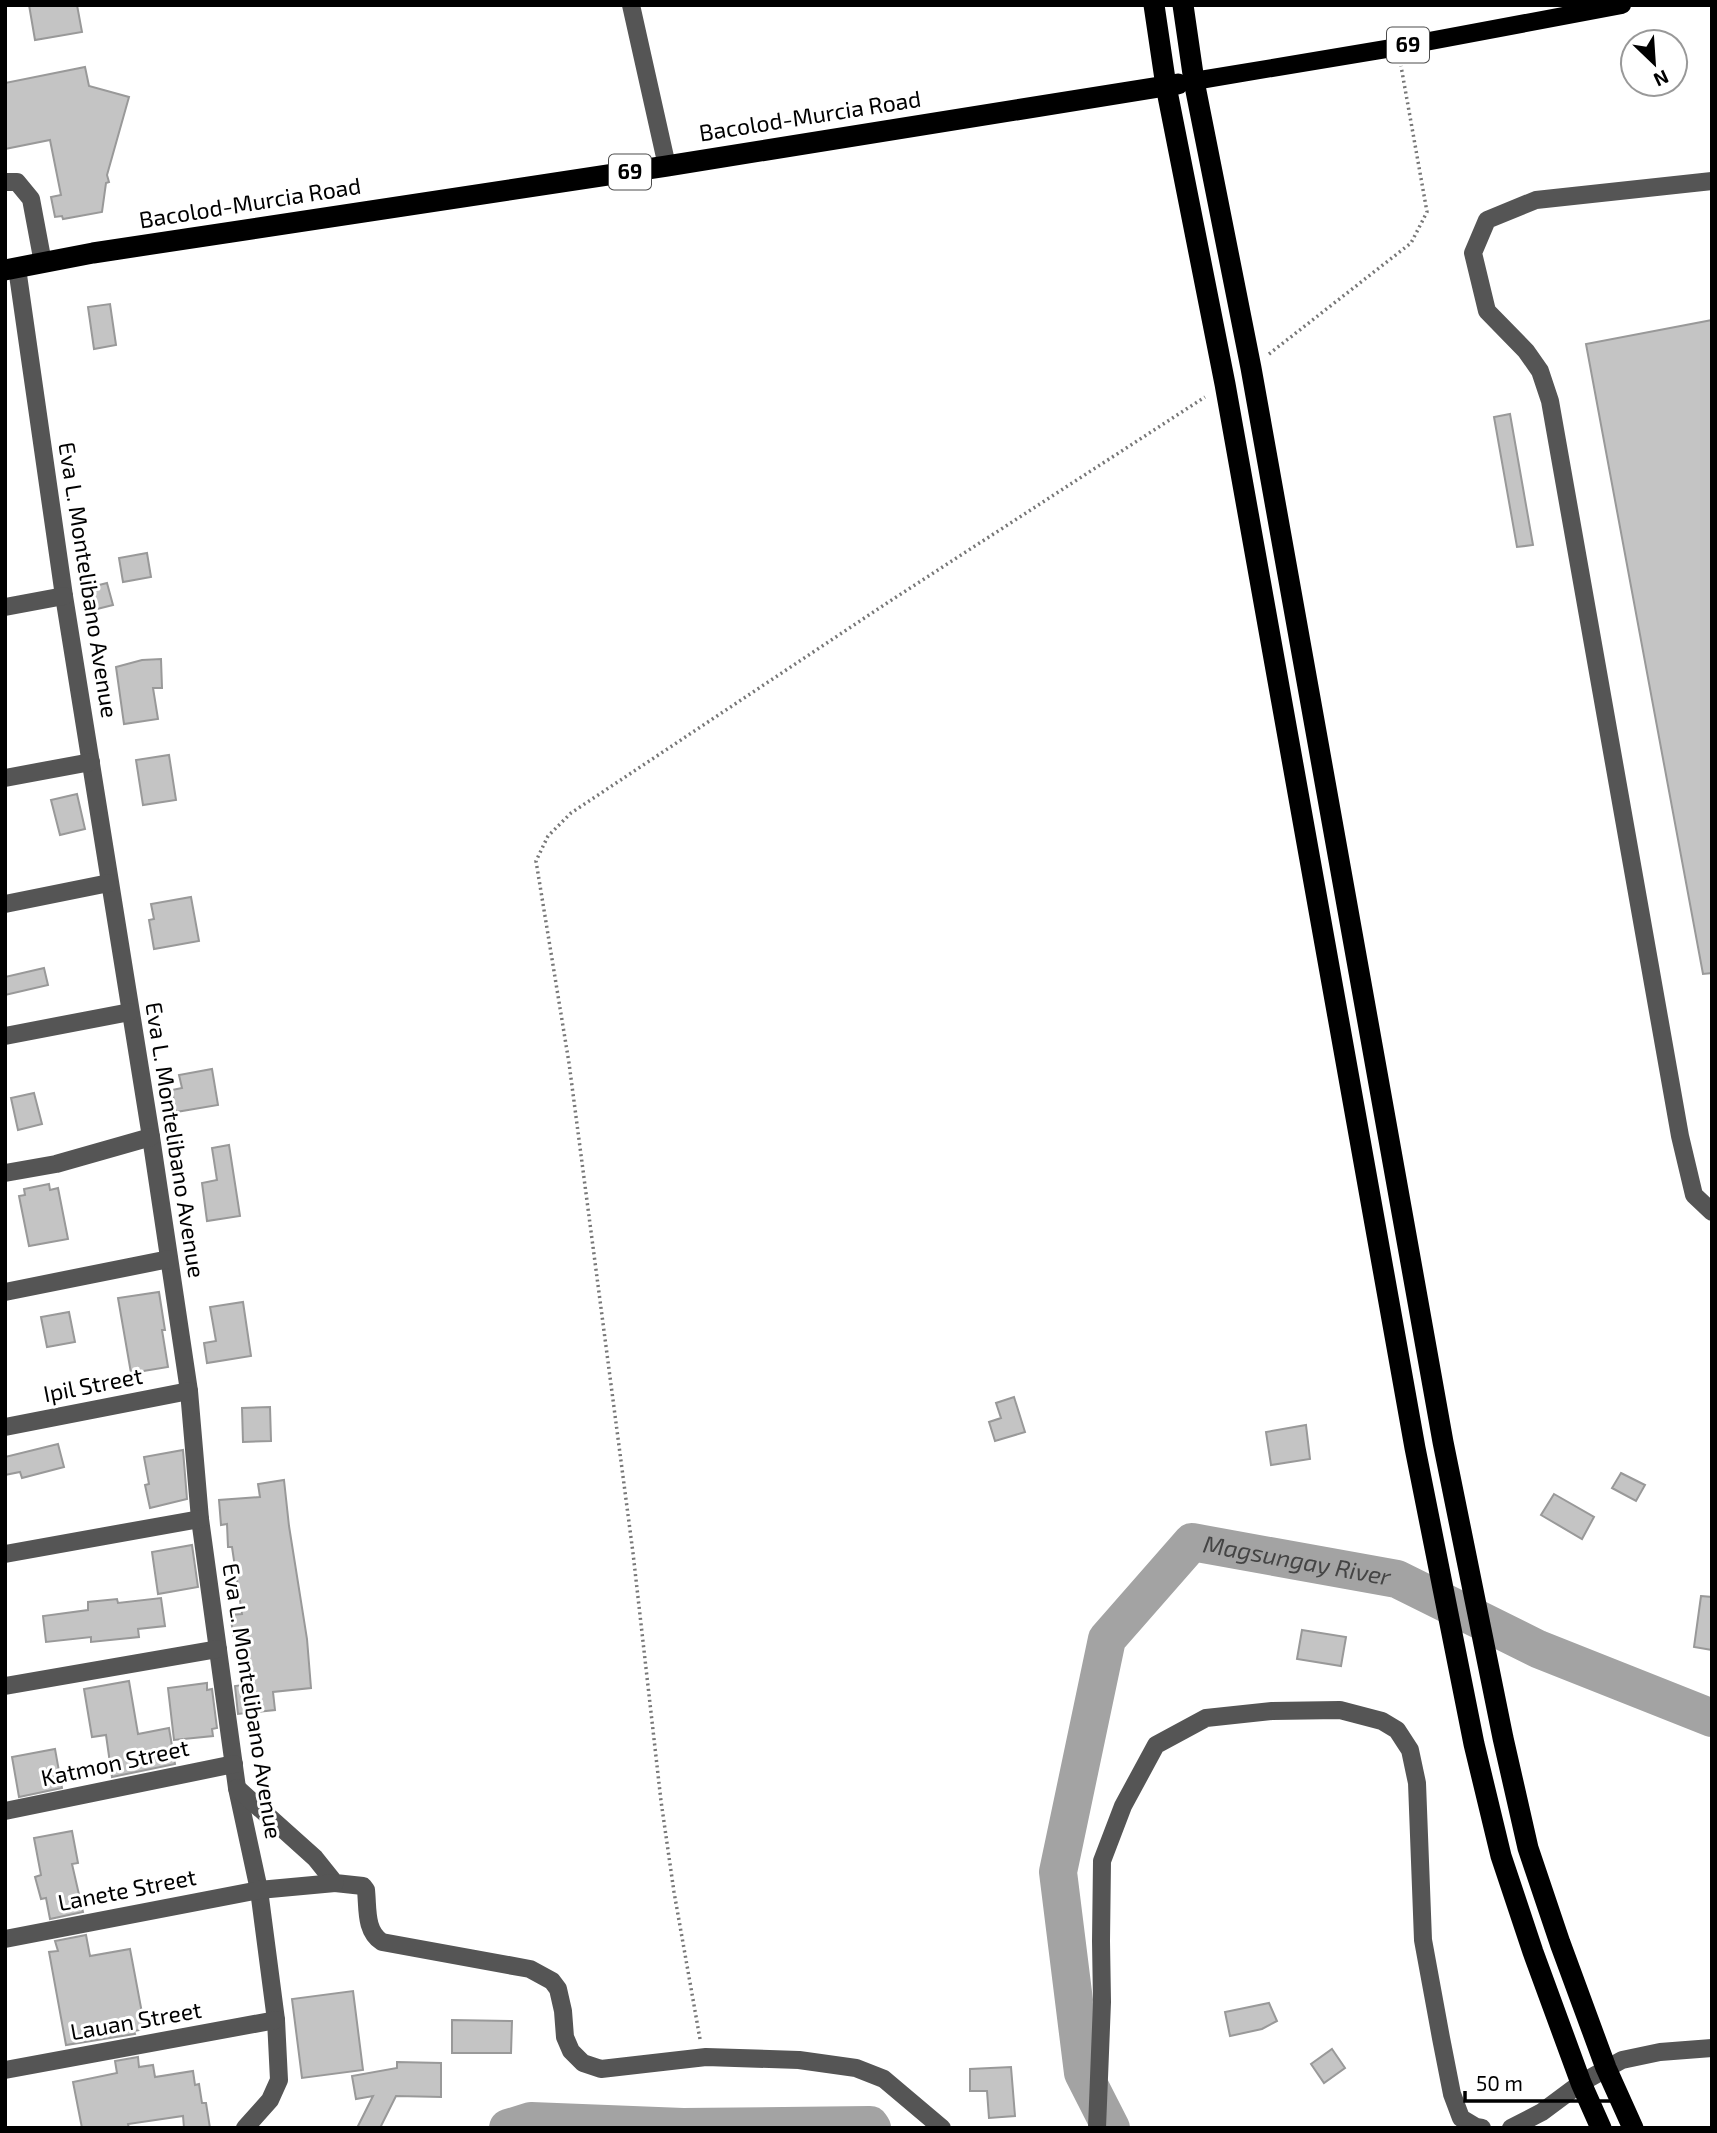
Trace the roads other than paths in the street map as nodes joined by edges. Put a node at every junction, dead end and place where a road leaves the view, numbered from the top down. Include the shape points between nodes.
1 (631, 5) edge
2 (1154, 5) edge
3 (1183, 5) edge
4 (1622, 5) edge
5 (1194, 81) junction
6 (1166, 86) junction
7 (667, 166) junction
8 (1712, 181) edge
9 (5, 182) edge
10 (43, 263) junction
11 (11, 269) edge
12 (64, 596) junction
13 (5, 607) edge
14 (91, 762) junction
15 (5, 778) edge
16 (109, 883) junction
17 (5, 904) edge
18 (130, 1012) junction
19 (5, 1036) edge
20 (152, 1137) junction
21 (5, 1173) edge
22 (1712, 1212) edge
23 (169, 1258) junction
24 (5, 1292) edge
25 (189, 1391) junction
26 (5, 1427) edge
27 (200, 1519) junction
28 (5, 1554) edge
29 (218, 1649) junction
30 (5, 1686) edge
31 (234, 1764) junction
32 (237, 1788) junction
33 (5, 1811) edge
34 (335, 1883) junction
35 (259, 1889) junction
36 (5, 1938) edge
37 (276, 2020) junction
38 (1712, 2048) edge
39 (1606, 2068) junction
40 (5, 2070) edge
41 (1581, 2083) junction
42 (1458, 2123) edge
43 (1097, 2127) edge
44 (245, 2128) edge
45 (942, 2128) edge
46 (1482, 2128) edge
47 (1511, 2128) edge
48 (1601, 2128) edge
49 (1633, 2128) edge

1 - 7 street
2 - 6 highway
3 - 5 highway
4 - 5 main road, Bacolod-Murcia Road / 69
5 - 6 highway, Bacolod-Murcia Road / 69
5 - 39 highway via 1251,368 1443,1442 1503,1738 1528,1848
6 - 7 highway, Bacolod-Murcia Road / 69
6 - 41 highway via 1225,384 1415,1448 1474,1744 1501,1856
7 - 10 highway, Bacolod-Murcia Road / 69
8 - 22 street via 1536,200 1487,220 1473,253 1487,312 1526,351 1540,371 1550,401 1680,1136 1694,1195
9 - 10 street via 17,182 31,199
10 - 11 highway, Bacolod-Murcia Road / 69
11 - 12 street, Eva L. Montelibano Avenue
12 - 13 street
12 - 14 street, Eva L. Montelibano Avenue
14 - 15 street
14 - 16 street, Eva L. Montelibano Avenue
16 - 17 street
16 - 18 street, Eva L. Montelibano Avenue
18 - 19 street
18 - 20 street, Eva L. Montelibano Avenue
20 - 21 street
20 - 23 street, Eva L. Montelibano Avenue
23 - 24 street
23 - 25 street, Eva L. Montelibano Avenue
25 - 26 street, Ipil Street
25 - 27 street, Eva L. Montelibano Avenue
27 - 28 street
27 - 29 street, Eva L. Montelibano Avenue
29 - 30 street
29 - 31 street, Eva L. Montelibano Avenue
31 - 32 street, Eva L. Montelibano Avenue
31 - 33 street, Katmon Street
32 - 34 street via 315,1858
32 - 35 street, Eva L. Montelibano Avenue
34 - 35 street, Lanete Street
34 - 45 street via 363,1886 370,1927 382,1942 530,1969 552,1981 558,1989 565,2038 583,2063 601,2069 706,2057 799,2060 856,2068 884,2078
35 - 36 street, Lanete Street
35 - 37 street, Eva L. Montelibano Avenue
37 - 40 street, Lauan Street
37 - 44 street, Eva L. Montelibano Avenue via 279,2080 270,2100
38 - 39 street via 1640,2055
39 - 41 street
39 - 49 highway
41 - 47 street via 1562,2100
41 - 48 highway
42 - 43 street via 1423,1940 1417,1783 1410,1750 1397,1730 1382,1721 1340,1710 1206,1718 1156,1745 1123,1806 1102,1861
42 - 46 street

